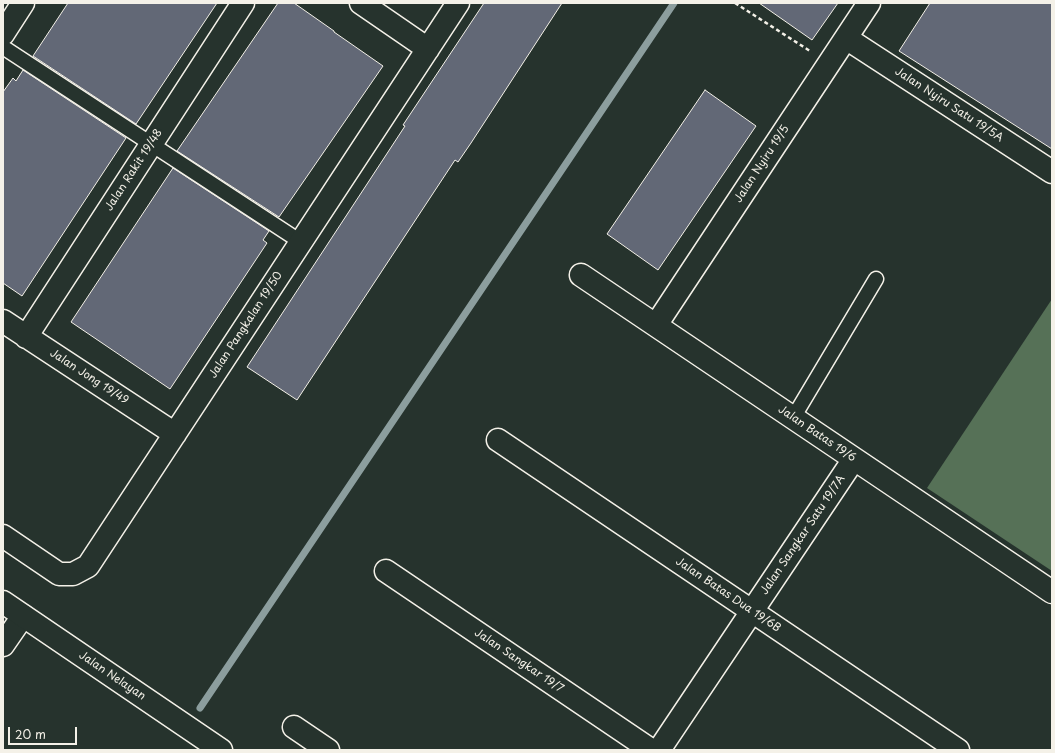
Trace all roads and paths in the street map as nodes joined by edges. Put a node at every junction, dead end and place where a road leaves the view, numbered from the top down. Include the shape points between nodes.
1 (24, 3) edge
2 (243, 3) edge
3 (360, 3) edge
4 (458, 3) edge
5 (735, 3) edge
6 (869, 3) edge
7 (3, 34) edge
8 (846, 38) junction
9 (3, 47) edge
10 (428, 49) junction
11 (829, 63) junction
12 (151, 143) junction
13 (1052, 172) edge
14 (301, 242) junction
15 (581, 275) dead end
16 (876, 279) dead end
17 (3, 321) edge
18 (656, 325) junction
19 (26, 336) junction
20 (793, 418) junction
21 (175, 434) junction
22 (498, 440) dead end
23 (854, 459) junction
24 (3, 536) edge
25 (386, 571) dead end
26 (1052, 592) edge
27 (3, 602) edge
28 (752, 611) junction
29 (22, 616) junction
30 (3, 645) edge
31 (294, 727) dead end
32 (221, 750) edge
33 (328, 750) edge
34 (651, 750) edge
35 (659, 750) edge
36 (958, 750) edge

1 - 7 street
2 - 12 street, Jalan Rakit 19/48
3 - 10 street
4 - 10 street, Jalan Pangkalan 19/50
5 - 11 path
6 - 8 street, Jalan Nyiru 19/5
8 - 11 street, Jalan Nyiru 19/5
8 - 13 street, Jalan Nyiru Satu 19/5A
9 - 12 lane
10 - 14 street, Jalan Pangkalan 19/50
11 - 18 street, Jalan Nyiru 19/5
12 - 14 lane
12 - 19 street, Jalan Rakit 19/48
14 - 21 street, Jalan Pangkalan 19/50
15 - 18 street, Jalan Batas 19/6
16 - 20 lane
17 - 19 street, Jalan Jong 19/49
18 - 20 street, Jalan Batas 19/6
19 - 21 street, Jalan Jong 19/49
20 - 23 street, Jalan Batas 19/6
21 - 24 street, Jalan Pangkalan 19/50 via 88,566 73,574 59,574
22 - 28 street, Jalan Batas Dua 19/6B
23 - 26 street, Jalan Batas 19/6
23 - 28 street, Jalan Sangkar Satu 19/7A
25 - 34 street, Jalan Sangkar 19/7
27 - 29 street, Jalan Nelayan
28 - 35 street, Jalan Sangkar Satu 19/7A
28 - 36 street, Jalan Batas Dua 19/6B
29 - 30 street
29 - 32 street, Jalan Nelayan
31 - 33 street

